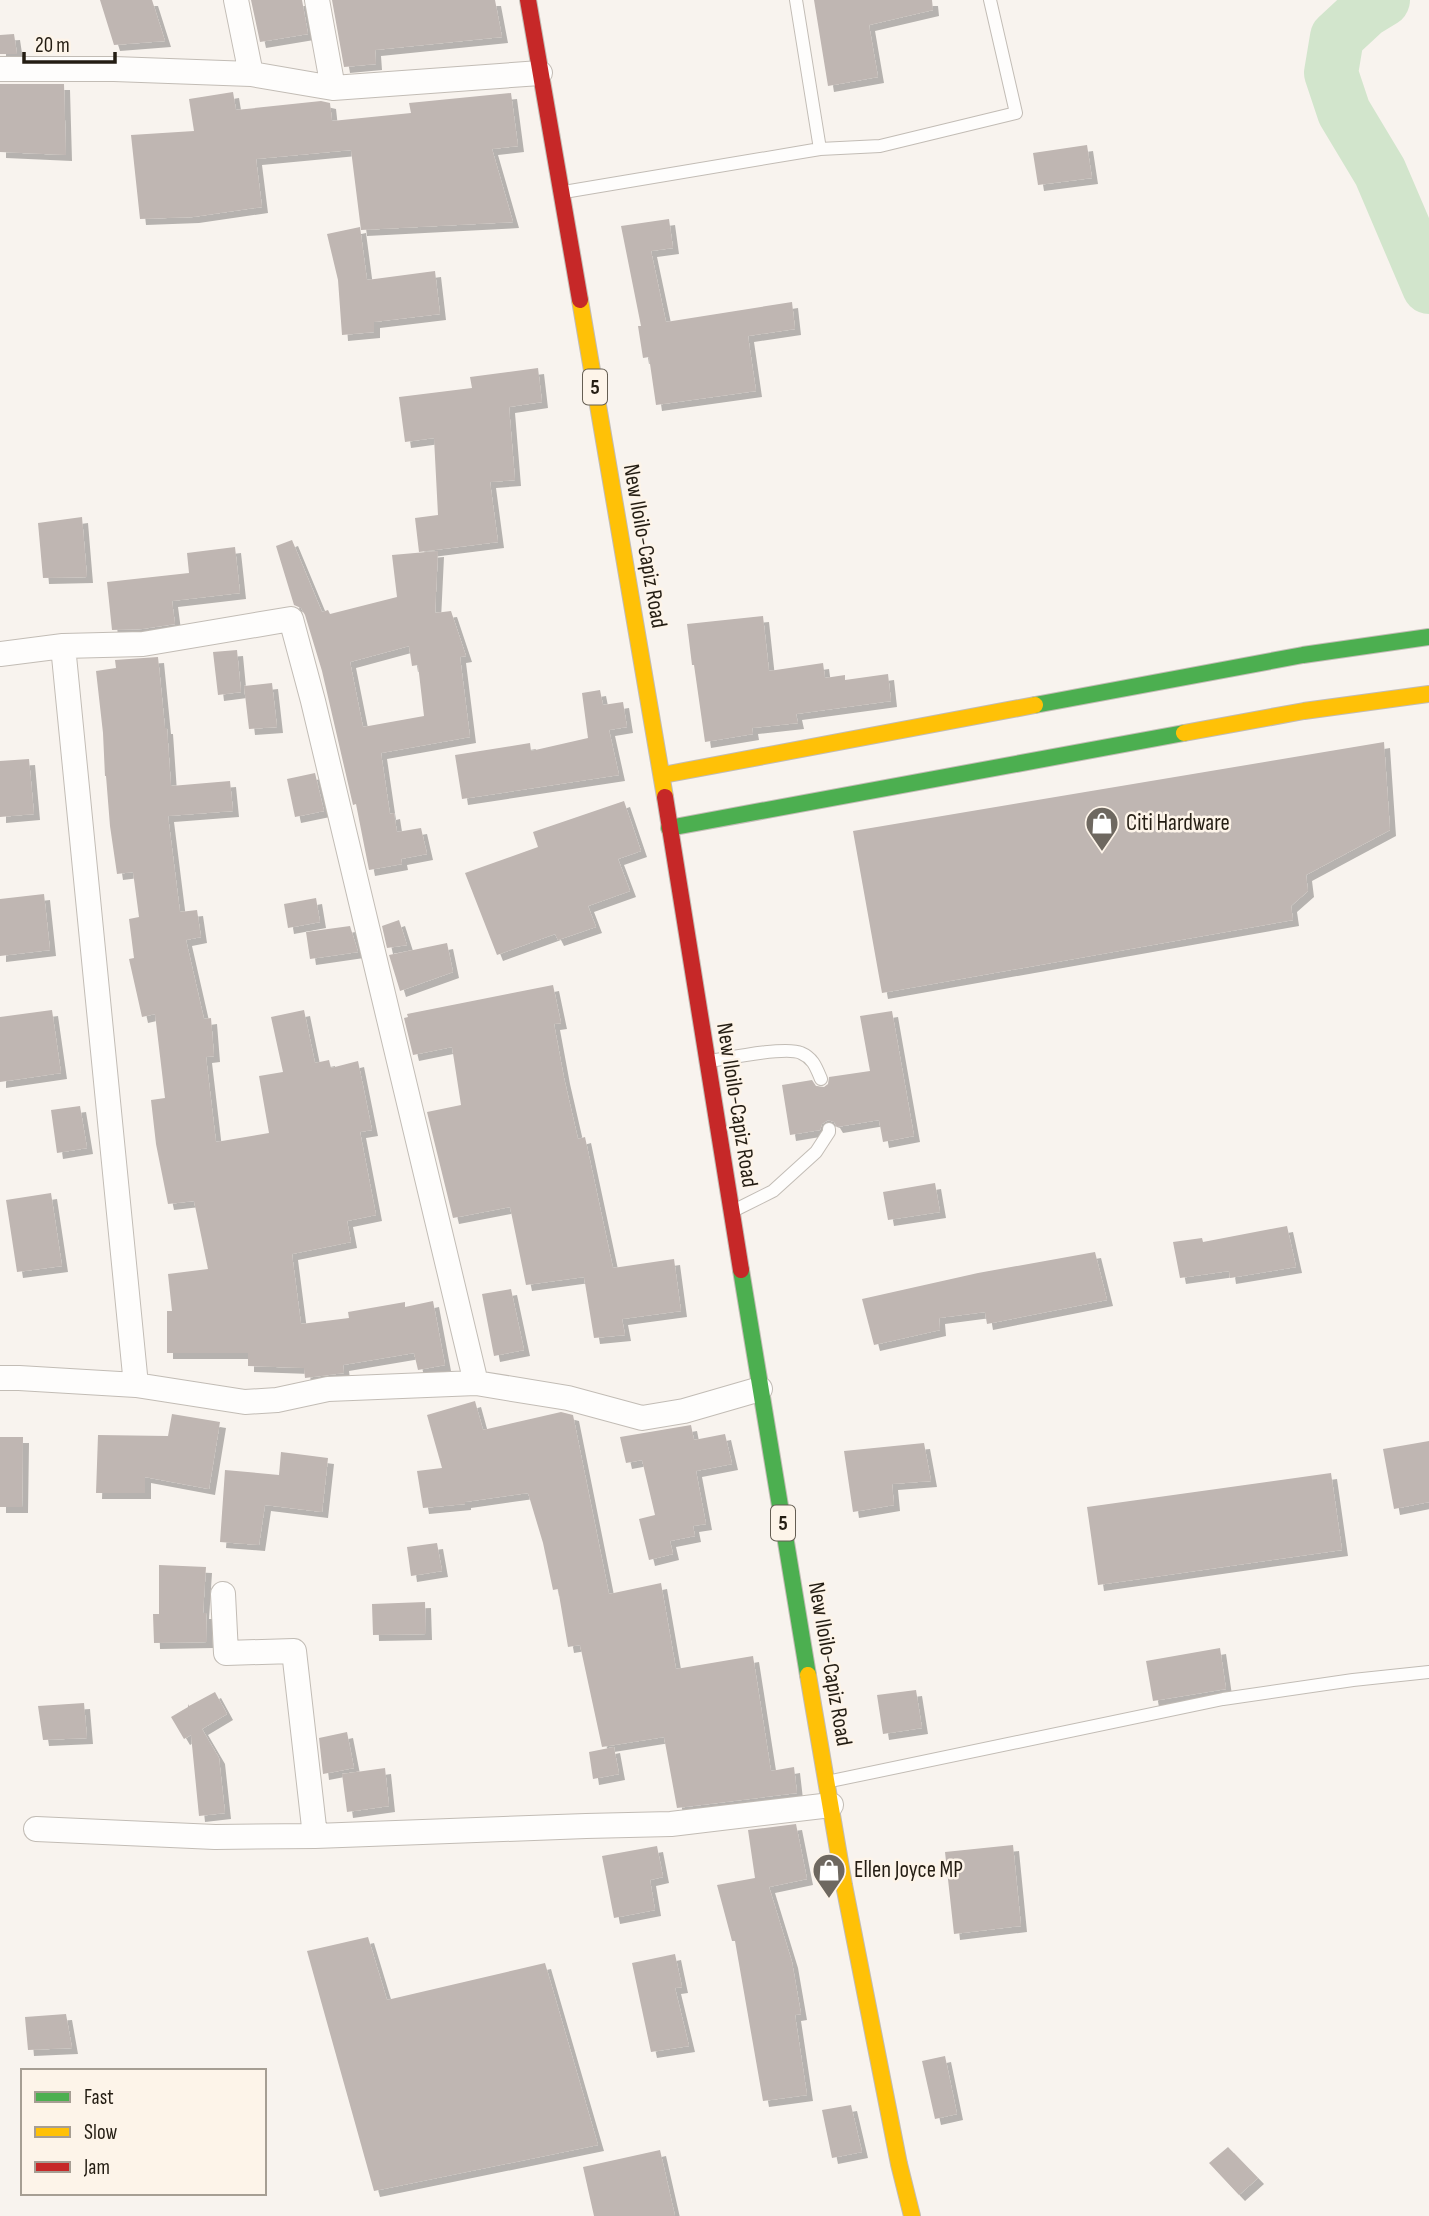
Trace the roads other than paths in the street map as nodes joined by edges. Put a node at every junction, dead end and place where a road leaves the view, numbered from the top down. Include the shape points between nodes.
1 (236, 0) edge
2 (317, 0) edge
3 (528, 0) edge
4 (796, 0) edge
5 (990, 0) edge
6 (0, 69) edge
7 (540, 73) junction
8 (251, 74) junction
9 (333, 88) junction
10 (820, 149) junction
11 (561, 193) junction
12 (1429, 637) edge
13 (63, 646) junction
14 (0, 654) edge
15 (1429, 694) edge
16 (663, 775) junction
17 (669, 828) junction
18 (707, 1062) junction
19 (821, 1079) dead end
20 (829, 1129) dead end
21 (731, 1212) junction
22 (0, 1378) edge
23 (476, 1384) junction
24 (136, 1385) junction
25 (760, 1389) junction
26 (223, 1594) dead end
27 (1429, 1672) edge
28 (829, 1794) junction
29 (36, 1829) dead end
30 (315, 1836) junction
31 (912, 2216) edge

1 - 8 street
2 - 9 street
3 - 7 main road, New Iloilo-Capiz Road / 5
4 - 10 lane
5 - 10 lane via 1016,113 880,146
6 - 8 street
7 - 9 street
7 - 11 main road, New Iloilo-Capiz Road / 5
8 - 9 street
10 - 11 lane
11 - 16 main road, New Iloilo-Capiz Road / 5
12 - 16 main road via 1289,657
13 - 14 street
13 - 23 street via 143,644 291,619
13 - 24 street
15 - 17 main road via 1304,711
16 - 17 main road, New Iloilo-Capiz Road / 5
17 - 18 main road, New Iloilo-Capiz Road / 5
18 - 19 lane via 799,1052 814,1063
18 - 21 main road, New Iloilo-Capiz Road / 5
20 - 21 lane via 817,1152 773,1191
21 - 25 main road, New Iloilo-Capiz Road / 5
22 - 24 street
23 - 24 street via 328,1389 245,1402
23 - 25 street via 568,1398 642,1418
25 - 28 main road, New Iloilo-Capiz Road / 5
26 - 30 street via 226,1653 294,1651
27 - 28 lane via 1223,1699
28 - 30 street via 671,1825
28 - 31 main road, New Iloilo-Capiz Road / 5
29 - 30 street via 215,1837

